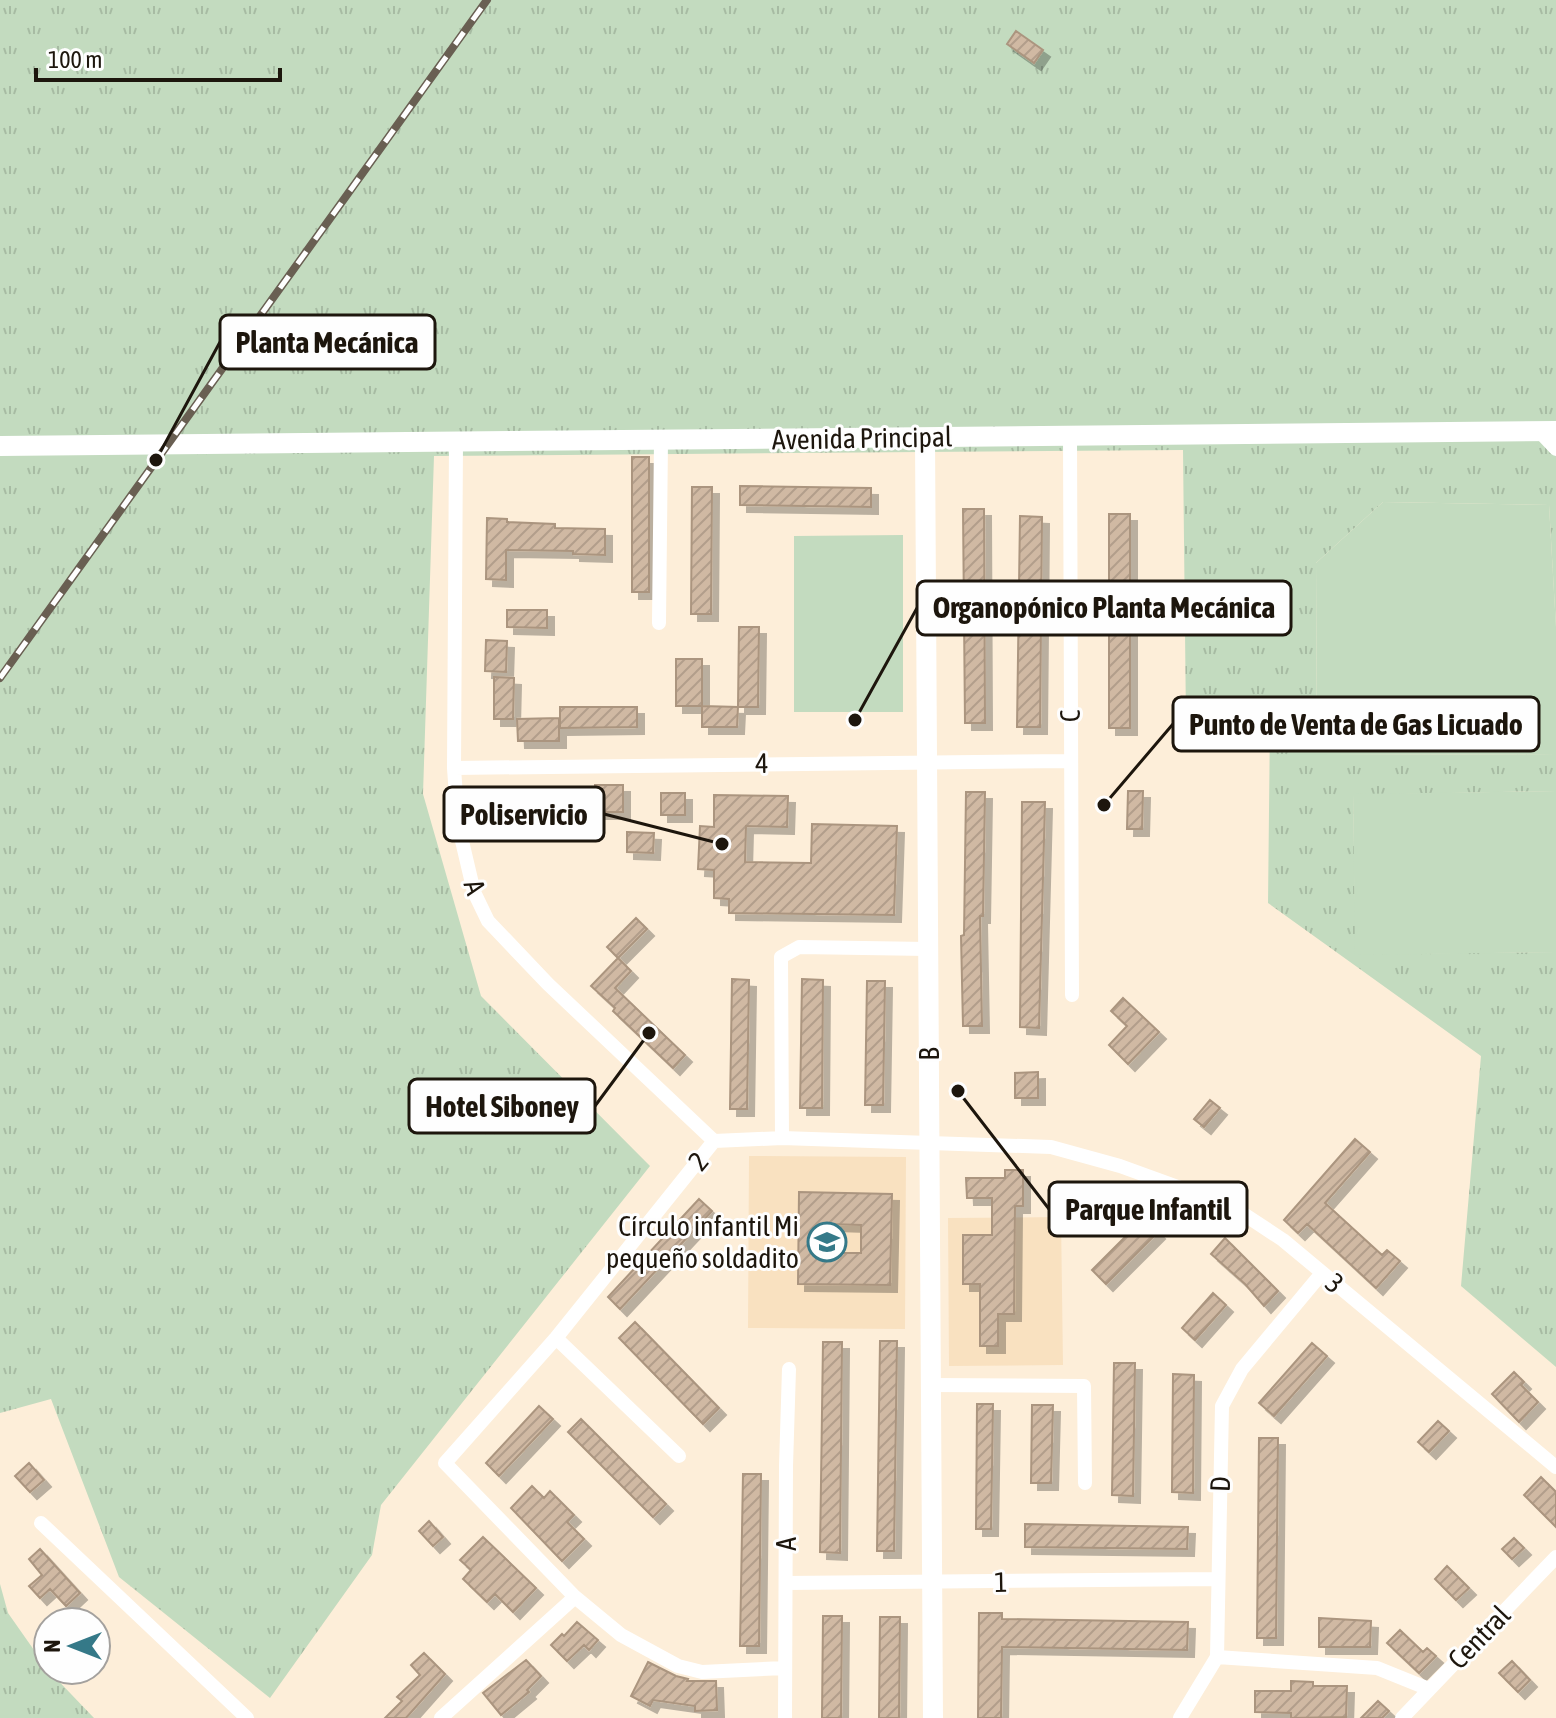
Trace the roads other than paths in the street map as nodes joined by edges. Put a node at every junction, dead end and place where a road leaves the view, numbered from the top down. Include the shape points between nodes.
1 (1547, 431) edge
2 (1070, 436) junction
3 (925, 438) junction
4 (661, 440) junction
5 (456, 442) junction
6 (0, 446) edge
7 (1556, 449) edge
8 (659, 623) dead end
9 (927, 761) junction
10 (1070, 761) junction
11 (454, 768) junction
12 (928, 949) junction
13 (1072, 995) dead end
14 (782, 1138) junction
15 (714, 1141) junction
16 (929, 1142) junction
17 (1082, 1154) joint
18 (1322, 1273) junction
19 (556, 1338) junction
20 (789, 1369) dead end
21 (931, 1385) junction
22 (679, 1456) dead end
23 (1556, 1467) edge
24 (1085, 1483) dead end
25 (41, 1523) dead end
26 (1556, 1557) edge
27 (1217, 1579) junction
28 (786, 1583) junction
29 (932, 1583) junction
30 (575, 1597) junction
31 (1217, 1657) junction
32 (784, 1668) junction
33 (1429, 1689) junction
34 (450, 1716) edge
35 (247, 1718) edge
36 (785, 1718) edge
37 (933, 1718) edge
38 (1180, 1718) edge
39 (1402, 1718) edge

1 - 2 main road, Avenida Principal
1 - 7 street
2 - 3 main road, Avenida Principal
2 - 10 street, C
3 - 4 main road, Avenida Principal
3 - 9 main road, B
4 - 5 main road, Avenida Principal
4 - 8 street
5 - 6 main road, Avenida Principal
5 - 11 street, A
9 - 10 street, 4
9 - 11 street, 4
9 - 12 main road, B
10 - 13 street, C
11 - 15 street, A via 458,824 474,892 488,921
12 - 14 street via 799,947 781,957
12 - 16 main road, B
14 - 15 street, 2
14 - 16 street, 2
15 - 19 street, 2
16 - 17 street, 2 via 1051,1147
16 - 21 main road, B
17 - 18 street, 3 via 1233,1207
18 - 23 street, 3
18 - 27 street, D via 1242,1369 1222,1406
19 - 22 street
19 - 30 street, 2 via 445,1463
20 - 28 street, A
21 - 24 street via 1084,1386
21 - 29 main road, B
25 - 35 street
26 - 33 street, Central
27 - 29 street, 1
27 - 31 street, D
28 - 29 street, 1
28 - 32 street, A
29 - 37 main road, B
30 - 32 street via 621,1635 678,1666 702,1672
30 - 34 street
31 - 33 street via 1377,1668
31 - 38 street
32 - 36 street, A
33 - 39 street, Central

